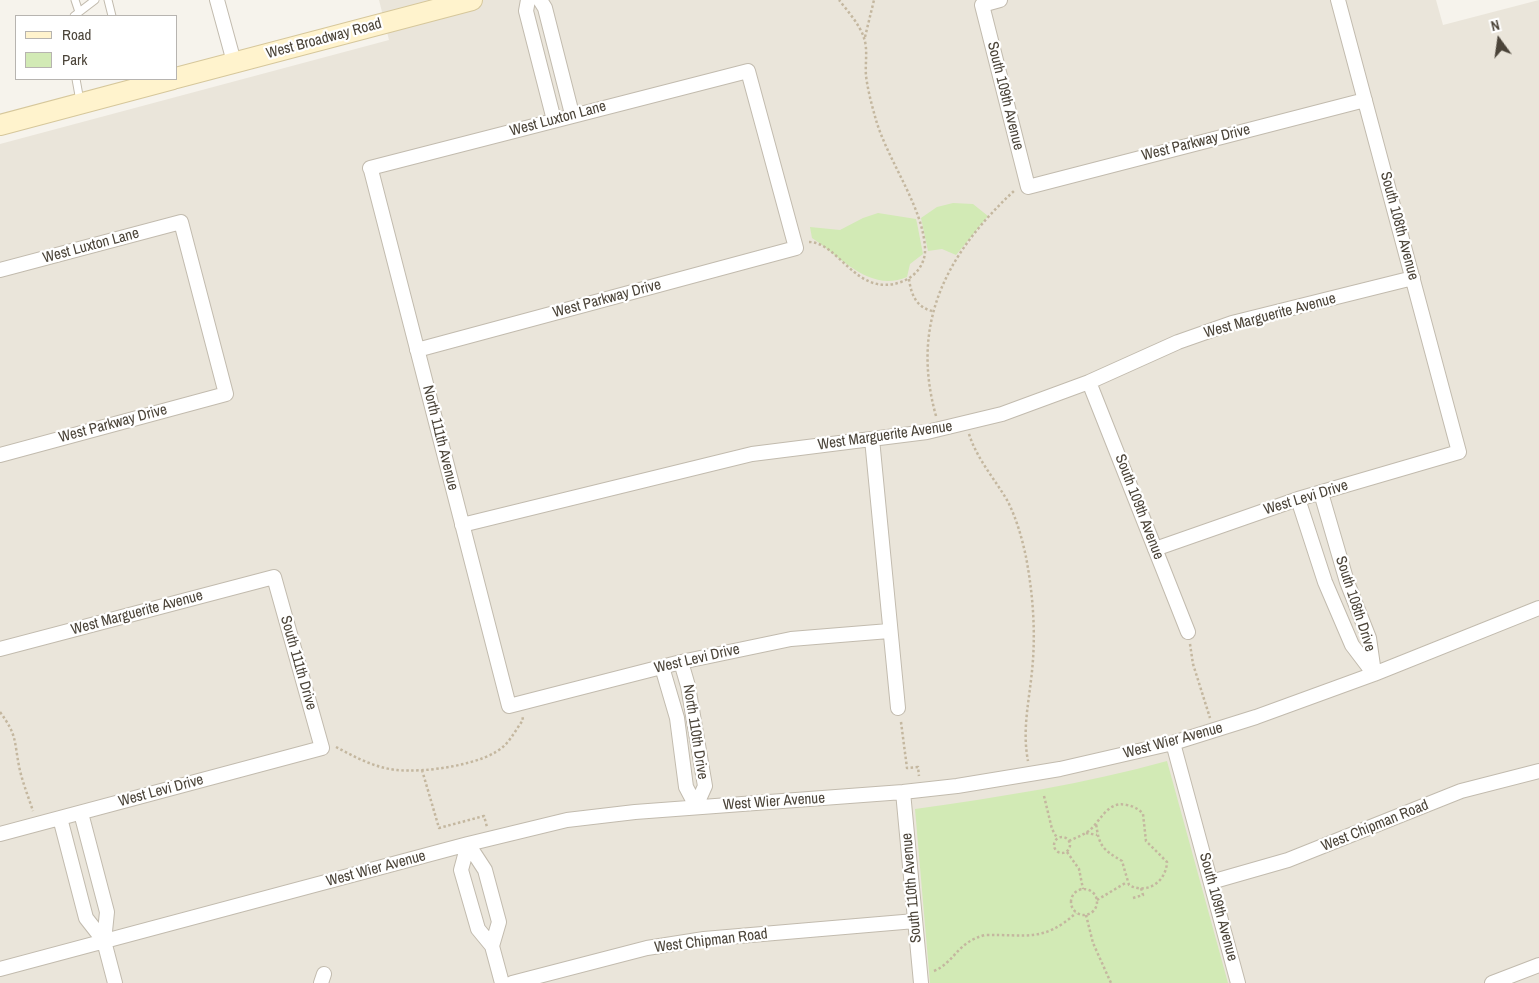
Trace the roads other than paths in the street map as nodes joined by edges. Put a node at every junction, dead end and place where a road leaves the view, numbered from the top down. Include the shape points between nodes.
1 (76, 0) edge
2 (95, 0) edge
3 (108, 0) edge
4 (217, 0) edge
5 (472, 0) edge
6 (528, 0) edge
7 (540, 0) edge
8 (1000, 0) edge
9 (1338, 0) edge
10 (76, 14) edge
11 (112, 15) edge
12 (234, 62) junction
13 (178, 77) edge
14 (76, 80) edge
15 (160, 80) edge
16 (131, 84) edge
17 (1365, 100) junction
18 (81, 104) junction
19 (572, 114) junction
20 (554, 120) junction
21 (0, 126) edge
22 (371, 170) joint
23 (1028, 187) joint
24 (796, 248) joint
25 (0, 270) edge
26 (1413, 278) junction
27 (417, 350) junction
28 (1089, 382) junction
29 (226, 394) joint
30 (872, 439) junction
31 (1459, 452) joint
32 (0, 455) edge
33 (1321, 493) junction
34 (1298, 499) junction
35 (462, 525) junction
36 (1155, 549) junction
37 (274, 577) joint
38 (1539, 608) edge
39 (889, 631) junction
40 (1188, 632) road end
41 (0, 649) edge
42 (681, 662) junction
43 (662, 667) junction
44 (1374, 674) junction
45 (515, 705) joint
46 (898, 708) road end
47 (1173, 743) junction
48 (322, 748) joint
49 (1539, 771) edge
50 (903, 792) junction
51 (696, 806) junction
52 (81, 813) junction
53 (54, 820) junction
54 (0, 834) edge
55 (468, 844) junction
56 (1211, 882) junction
57 (915, 921) junction
58 (104, 941) junction
59 (492, 946) junction
60 (1539, 965) edge
61 (0, 969) edge
62 (921, 978) edge
63 (115, 983) edge
64 (502, 983) edge
65 (512, 983) edge
66 (1238, 983) edge
67 (1492, 983) edge

1 - 10 lane
2 - 10 lane
3 - 11 lane
4 - 12 street
5 - 12 main road, West Broadway Road
6 - 20 street via 526,12
7 - 19 street via 545,8
8 - 23 street, South 109th Avenue via 982,5
9 - 17 street, South 108th Avenue
12 - 13 main road, West Broadway Road
14 - 18 lane
15 - 16 main road, West Broadway Road
16 - 18 main road, West Broadway Road
17 - 23 street, West Parkway Drive
17 - 26 street, South 108th Avenue
18 - 21 main road, West Broadway Road
19 - 20 street, West Luxton Lane
19 - 24 street, West Luxton Lane via 748,71
20 - 22 street, West Luxton Lane
22 - 27 street, North 111th Avenue
24 - 27 street, West Parkway Drive
25 - 29 street, West Luxton Lane via 181,222
26 - 28 street, West Marguerite Avenue via 1232,323 1178,342
26 - 31 street, South 108th Avenue
27 - 35 street, North 111th Avenue
28 - 30 street, West Marguerite Avenue via 1002,414 941,429
28 - 36 street, South 109th Avenue
29 - 32 street, West Parkway Drive
30 - 35 street, West Marguerite Avenue via 752,454
30 - 39 street
31 - 33 street, West Levi Drive
33 - 34 street, West Levi Drive
33 - 44 street, South 108th Drive via 1347,582 1369,638
34 - 36 street, West Levi Drive
34 - 44 street, South 108th Drive via 1325,582 1352,645
35 - 45 street, North 111th Avenue
36 - 40 street, South 109th Avenue
37 - 41 street, West Marguerite Avenue
37 - 48 street, South 111th Drive
38 - 44 street, West Wier Avenue
39 - 42 street, West Levi Drive via 791,639
39 - 46 street
42 - 43 street, West Levi Drive
42 - 51 street, North 110th Drive via 705,786
43 - 45 street, West Levi Drive
43 - 51 street, North 110th Drive via 677,718 686,787
44 - 47 street, West Wier Avenue
47 - 50 street, West Wier Avenue via 1031,775
47 - 56 street, South 109th Avenue
48 - 52 street, West Levi Drive
49 - 56 street, West Chipman Road via 1461,791 1288,860
50 - 51 street, West Wier Avenue
50 - 57 street, South 110th Avenue
51 - 55 street, West Wier Avenue via 567,820
52 - 53 street, West Levi Drive
52 - 58 street via 107,912
53 - 54 street, West Levi Drive
53 - 58 street via 86,918
55 - 58 street, West Wier Avenue
55 - 59 street via 485,870 499,922
55 - 59 street via 461,870 478,929
56 - 66 street, South 109th Avenue
57 - 62 street, South 110th Avenue
57 - 65 street, West Chipman Road via 704,939 647,948
58 - 61 street, West Wier Avenue
58 - 63 street
59 - 64 street
60 - 67 street

